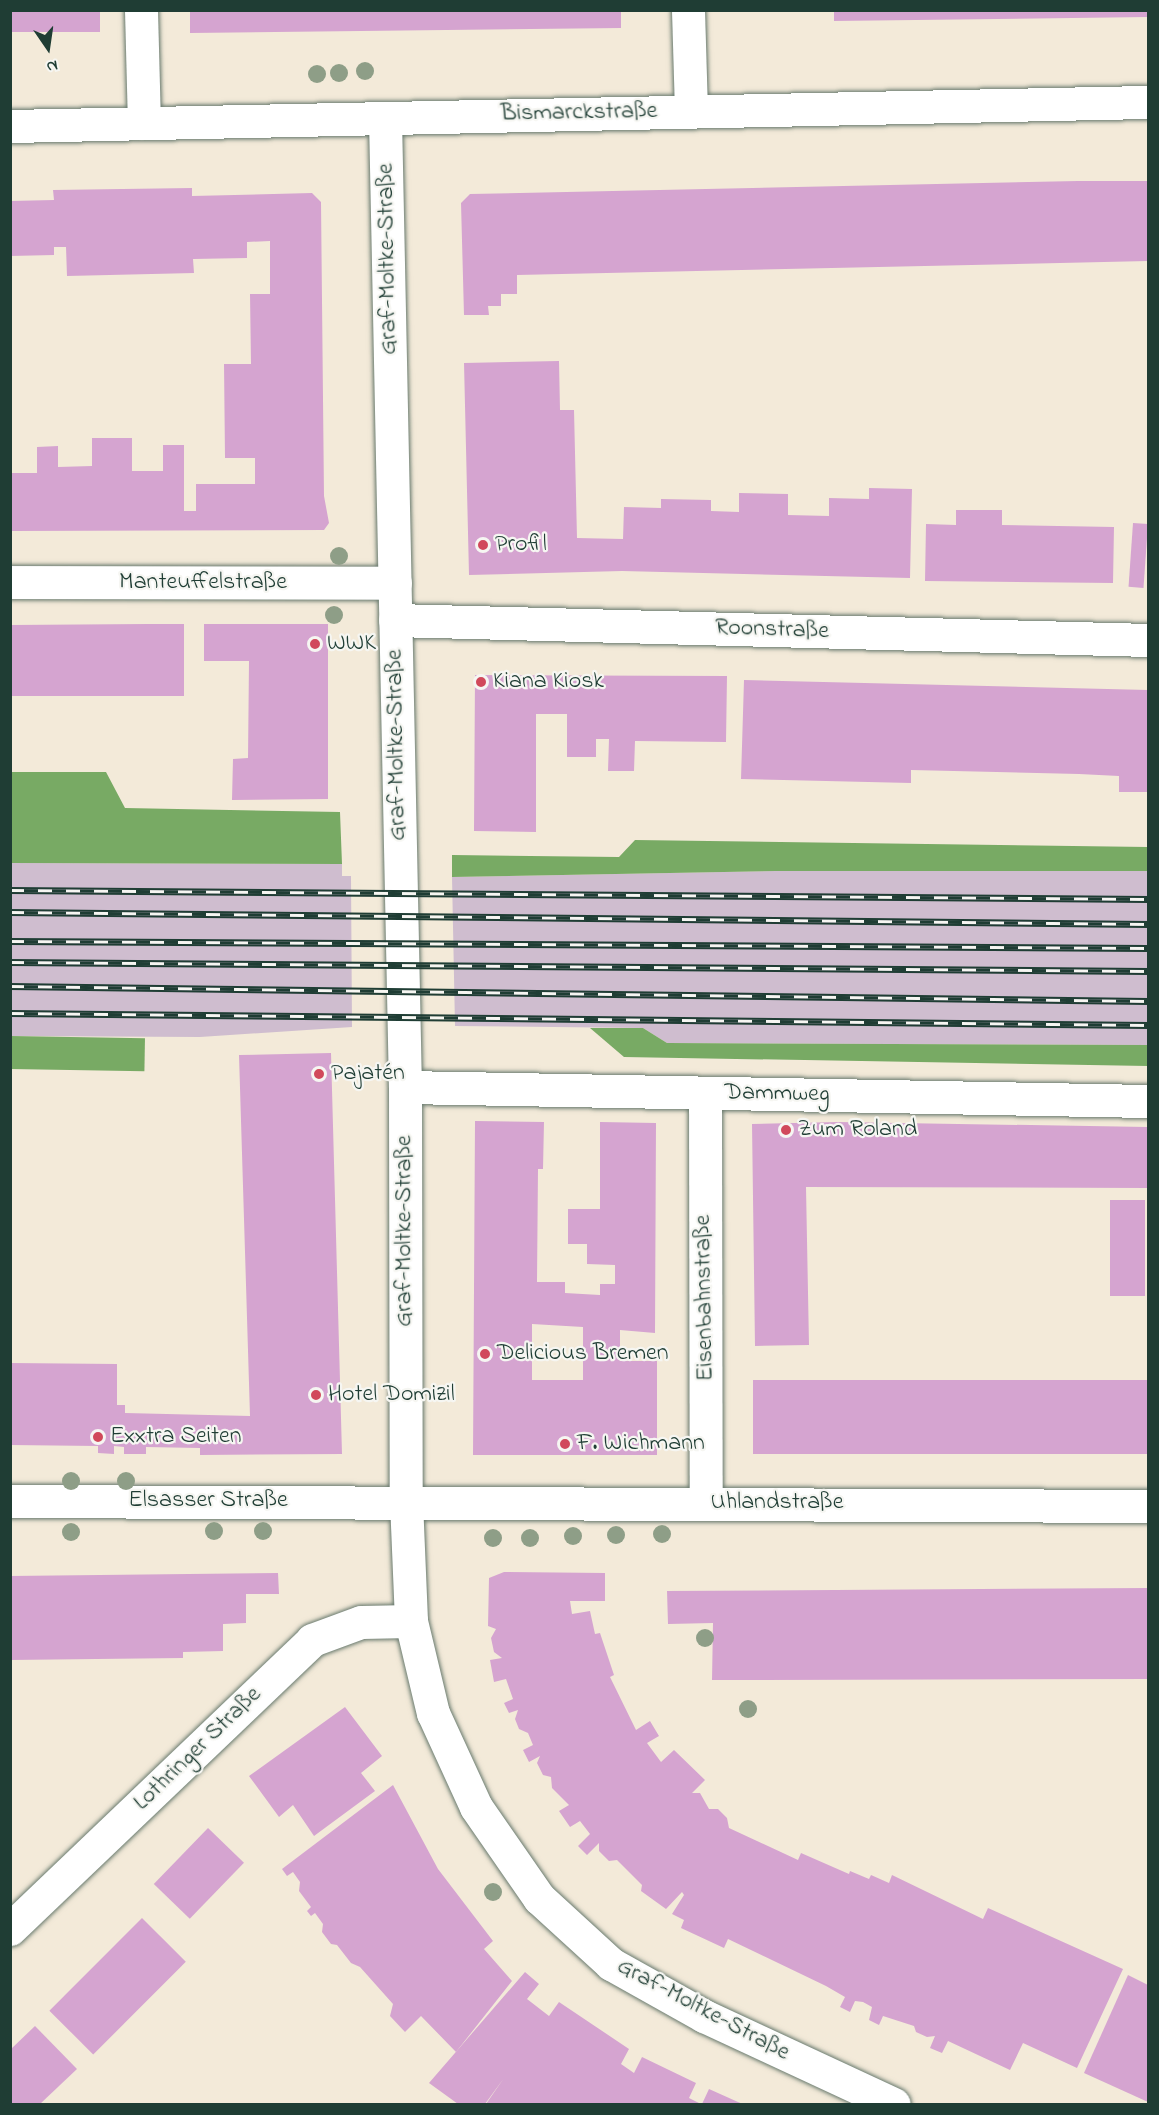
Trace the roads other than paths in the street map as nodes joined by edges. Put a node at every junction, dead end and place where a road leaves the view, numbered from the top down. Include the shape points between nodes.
1 (141, 10) edge
2 (688, 10) edge
3 (1149, 102) edge
4 (691, 111) junction
5 (385, 118) junction
6 (144, 123) junction
7 (10, 126) edge
8 (10, 582) edge
9 (395, 583) junction
10 (395, 620) junction
11 (1149, 640) edge
12 (405, 1087) junction
13 (705, 1093) junction
14 (1149, 1101) edge
15 (10, 1501) edge
16 (406, 1501) junction
17 (706, 1503) junction
18 (1149, 1506) edge
19 (411, 1621) junction
20 (10, 1929) edge
21 (894, 2104) edge

1 - 6 street
2 - 4 street
3 - 4 street, Bismarckstraße
4 - 5 street, Bismarckstraße
5 - 6 street, Bismarckstraße
5 - 9 street, Graf-Moltke-Straße
6 - 7 street, Bismarckstraße
8 - 9 street, Manteuffelstraße
9 - 10 street, Graf-Moltke-Straße
10 - 11 street, Roonstraße
10 - 12 street, Graf-Moltke-Straße
12 - 13 street, Dammweg
12 - 16 street, Graf-Moltke-Straße
13 - 14 street, Dammweg
13 - 17 street, Eisenbahnstraße
15 - 16 street, Elsasser Straße
16 - 17 street, Uhlandstraße
16 - 19 street, Graf-Moltke-Straße
17 - 18 street, Uhlandstraße
19 - 20 street, Lothringer Straße via 361,1622 312,1640
19 - 21 street, Graf-Moltke-Straße via 433,1713 476,1807 539,1898 611,1964 704,2016

